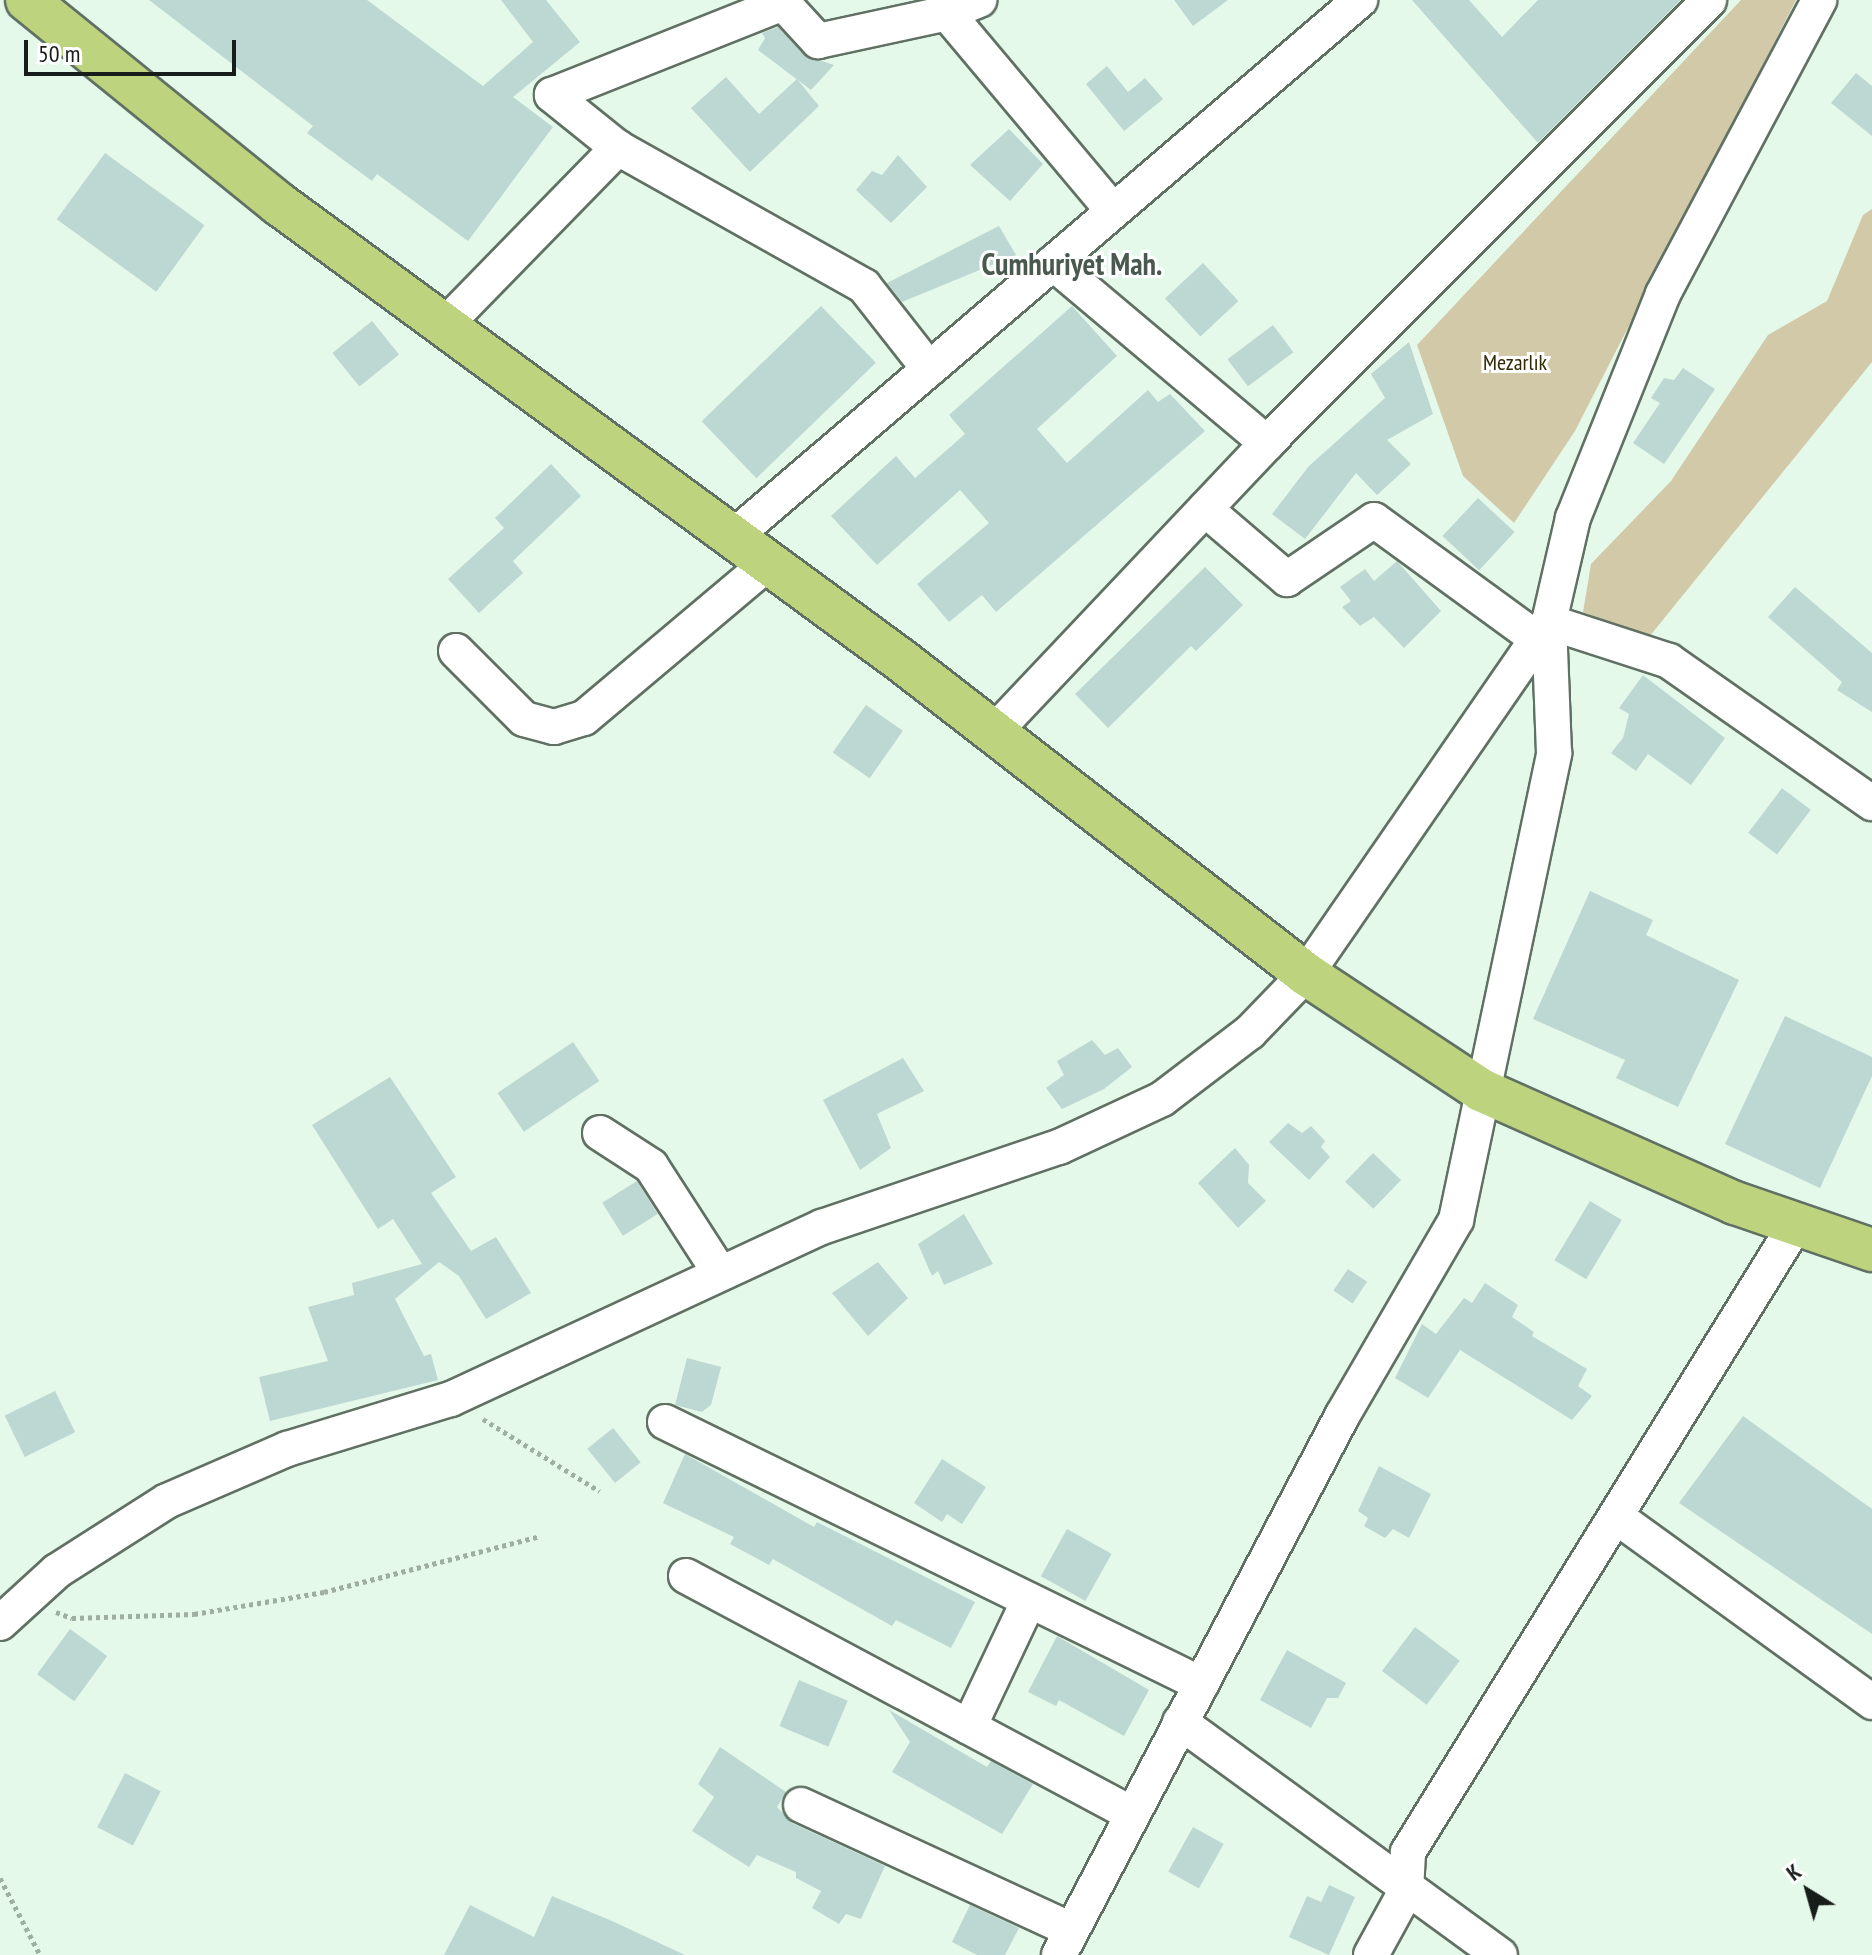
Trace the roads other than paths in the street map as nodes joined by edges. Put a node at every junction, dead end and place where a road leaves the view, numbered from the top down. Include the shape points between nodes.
1 (27, 0) edge
2 (979, 0) edge
3 (1360, 0) edge
4 (1709, 0) edge
5 (1819, 0) edge
6 (947, 13) junction
7 (618, 148) junction
8 (1113, 211) junction
9 (1053, 263) junction
10 (445, 325) junction
11 (929, 369) junction
12 (1267, 443) junction
13 (1205, 509) junction
14 (733, 537) junction
15 (768, 563) junction
16 (1543, 631) junction
17 (456, 651) dead end
18 (994, 732) junction
19 (1872, 803) edge
20 (1306, 974) junction
21 (1481, 1090) junction
22 (600, 1133) dead end
23 (1796, 1224) junction
24 (1872, 1250) edge
25 (720, 1273) junction
26 (665, 1422) dead end
27 (1618, 1518) junction
28 (686, 1576) dead end
29 (1029, 1600) junction
30 (0, 1623) edge
31 (1201, 1684) junction
32 (1872, 1702) edge
33 (1180, 1722) junction
34 (969, 1727) junction
35 (801, 1805) dead end
36 (1132, 1814) junction
37 (1406, 1891) junction
38 (1065, 1942) edge
39 (1371, 1955) edge
40 (1500, 1955) edge

1 - 10 main road via 279,204
2 - 6 street
3 - 8 street
4 - 12 street
5 - 16 street via 1663,294 1573,518
6 - 7 street via 818,41 783,3 552,95
6 - 8 street
7 - 10 street
7 - 11 street via 864,286
8 - 9 street
9 - 11 street
9 - 12 street
10 - 14 main road
11 - 14 street
12 - 13 street
13 - 16 street via 1287,579 1374,520
13 - 18 street
14 - 15 main road
15 - 17 street via 584,718 554,727 524,719
15 - 18 main road
16 - 19 street via 1669,661
16 - 20 street
16 - 21 street via 1554,753
18 - 20 main road
20 - 21 main road
20 - 25 street via 1250,1032 1162,1099 1059,1147 822,1227
21 - 23 main road via 1735,1203
21 - 31 street via 1456,1220 1342,1416
22 - 25 street via 651,1166
23 - 24 main road
23 - 27 street
25 - 30 street via 451,1399 287,1449 167,1501 57,1571
26 - 29 street
27 - 32 street
27 - 37 street via 1408,1852
28 - 34 street
29 - 31 street
29 - 34 street
31 - 33 street
33 - 36 street
33 - 37 street
34 - 36 street
35 - 38 street
36 - 38 street
37 - 39 street
37 - 40 street

